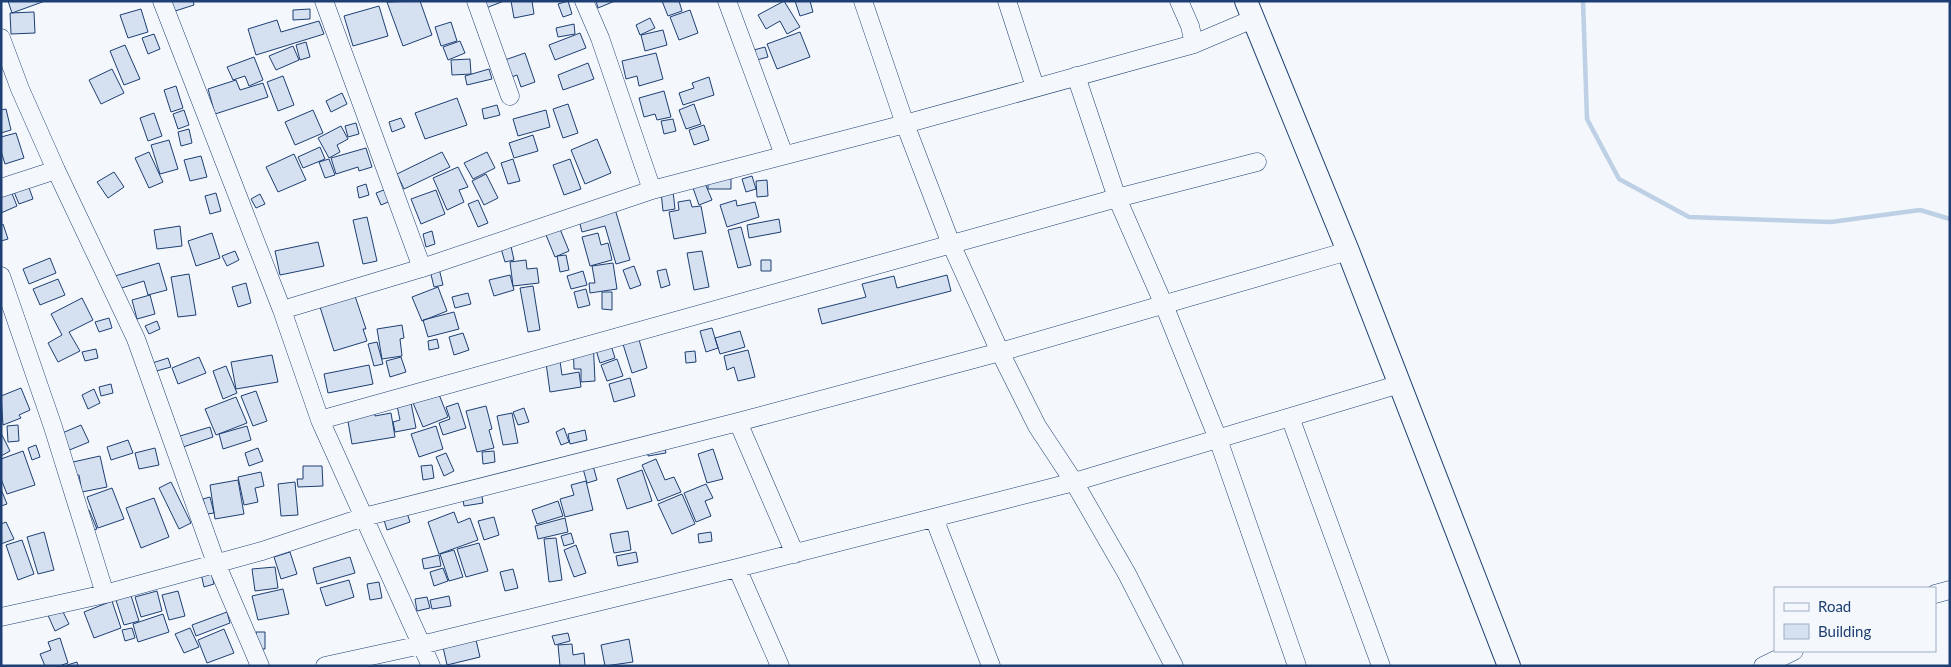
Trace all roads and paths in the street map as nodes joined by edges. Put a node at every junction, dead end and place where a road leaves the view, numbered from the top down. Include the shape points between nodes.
1 (162, 1) edge
2 (324, 1) edge
3 (476, 1) edge
4 (584, 1) edge
5 (728, 1) edge
6 (863, 1) edge
7 (1007, 1) edge
8 (1179, 1) edge
9 (1250, 10) edge
10 (1, 38) edge
11 (1194, 44) junction
12 (7, 66) edge
13 (1076, 76) junction
14 (1035, 87) junction
15 (510, 96) dead end
16 (905, 124) junction
17 (784, 155) junction
18 (1258, 162) dead end
19 (56, 170) junction
20 (1, 188) edge
21 (652, 190) junction
22 (1117, 198) junction
23 (951, 244) junction
24 (1348, 251) junction
25 (422, 268) junction
26 (1, 276) edge
27 (1164, 305) junction
28 (282, 310) junction
29 (1000, 352) junction
30 (1400, 384) junction
31 (1290, 417) junction
32 (320, 420) junction
33 (738, 422) junction
34 (1218, 439) junction
35 (1074, 482) junction
36 (364, 517) junction
37 (934, 518) junction
38 (795, 554) junction
39 (216, 563) junction
40 (737, 568) junction
41 (1950, 590) edge
42 (105, 594) junction
43 (1936, 594) edge
44 (1, 617) edge
45 (421, 645) junction
46 (1792, 652) edge
47 (260, 666) edge
48 (325, 666) edge
49 (431, 666) edge
50 (780, 666) edge
51 (991, 666) edge
52 (1174, 666) edge
53 (1297, 666) edge
54 (1381, 666) edge
55 (1509, 666) edge
56 (1763, 666) edge

1 - 28 street
2 - 25 street
3 - 15 street
4 - 21 street via 600,38
5 - 17 street
6 - 16 street
7 - 14 street
8 - 11 street
9 - 11 street
9 - 24 main road
10 - 12 street
11 - 13 street
12 - 19 street
13 - 14 street
13 - 22 street
14 - 16 street
16 - 17 street
16 - 23 street
17 - 21 street
18 - 22 street
19 - 20 street
19 - 39 street via 136,339
21 - 25 street
22 - 23 street
22 - 27 street
23 - 29 street
23 - 32 street
24 - 27 street
24 - 30 main road
25 - 28 street
26 - 42 street
27 - 29 street
27 - 34 street
28 - 32 street
29 - 33 street
29 - 35 street via 1037,426
30 - 31 street
30 - 55 main road
31 - 34 street
31 - 54 street
32 - 36 street
33 - 36 street
33 - 38 street
34 - 35 street
34 - 53 street
35 - 37 street
35 - 52 street via 1127,574
36 - 39 street
36 - 45 street
37 - 38 street
37 - 51 street
38 - 40 street
39 - 42 street
39 - 47 street
40 - 45 street
40 - 50 street
41 - 43 street
42 - 44 street
45 - 48 street
45 - 49 street
46 - 56 street

